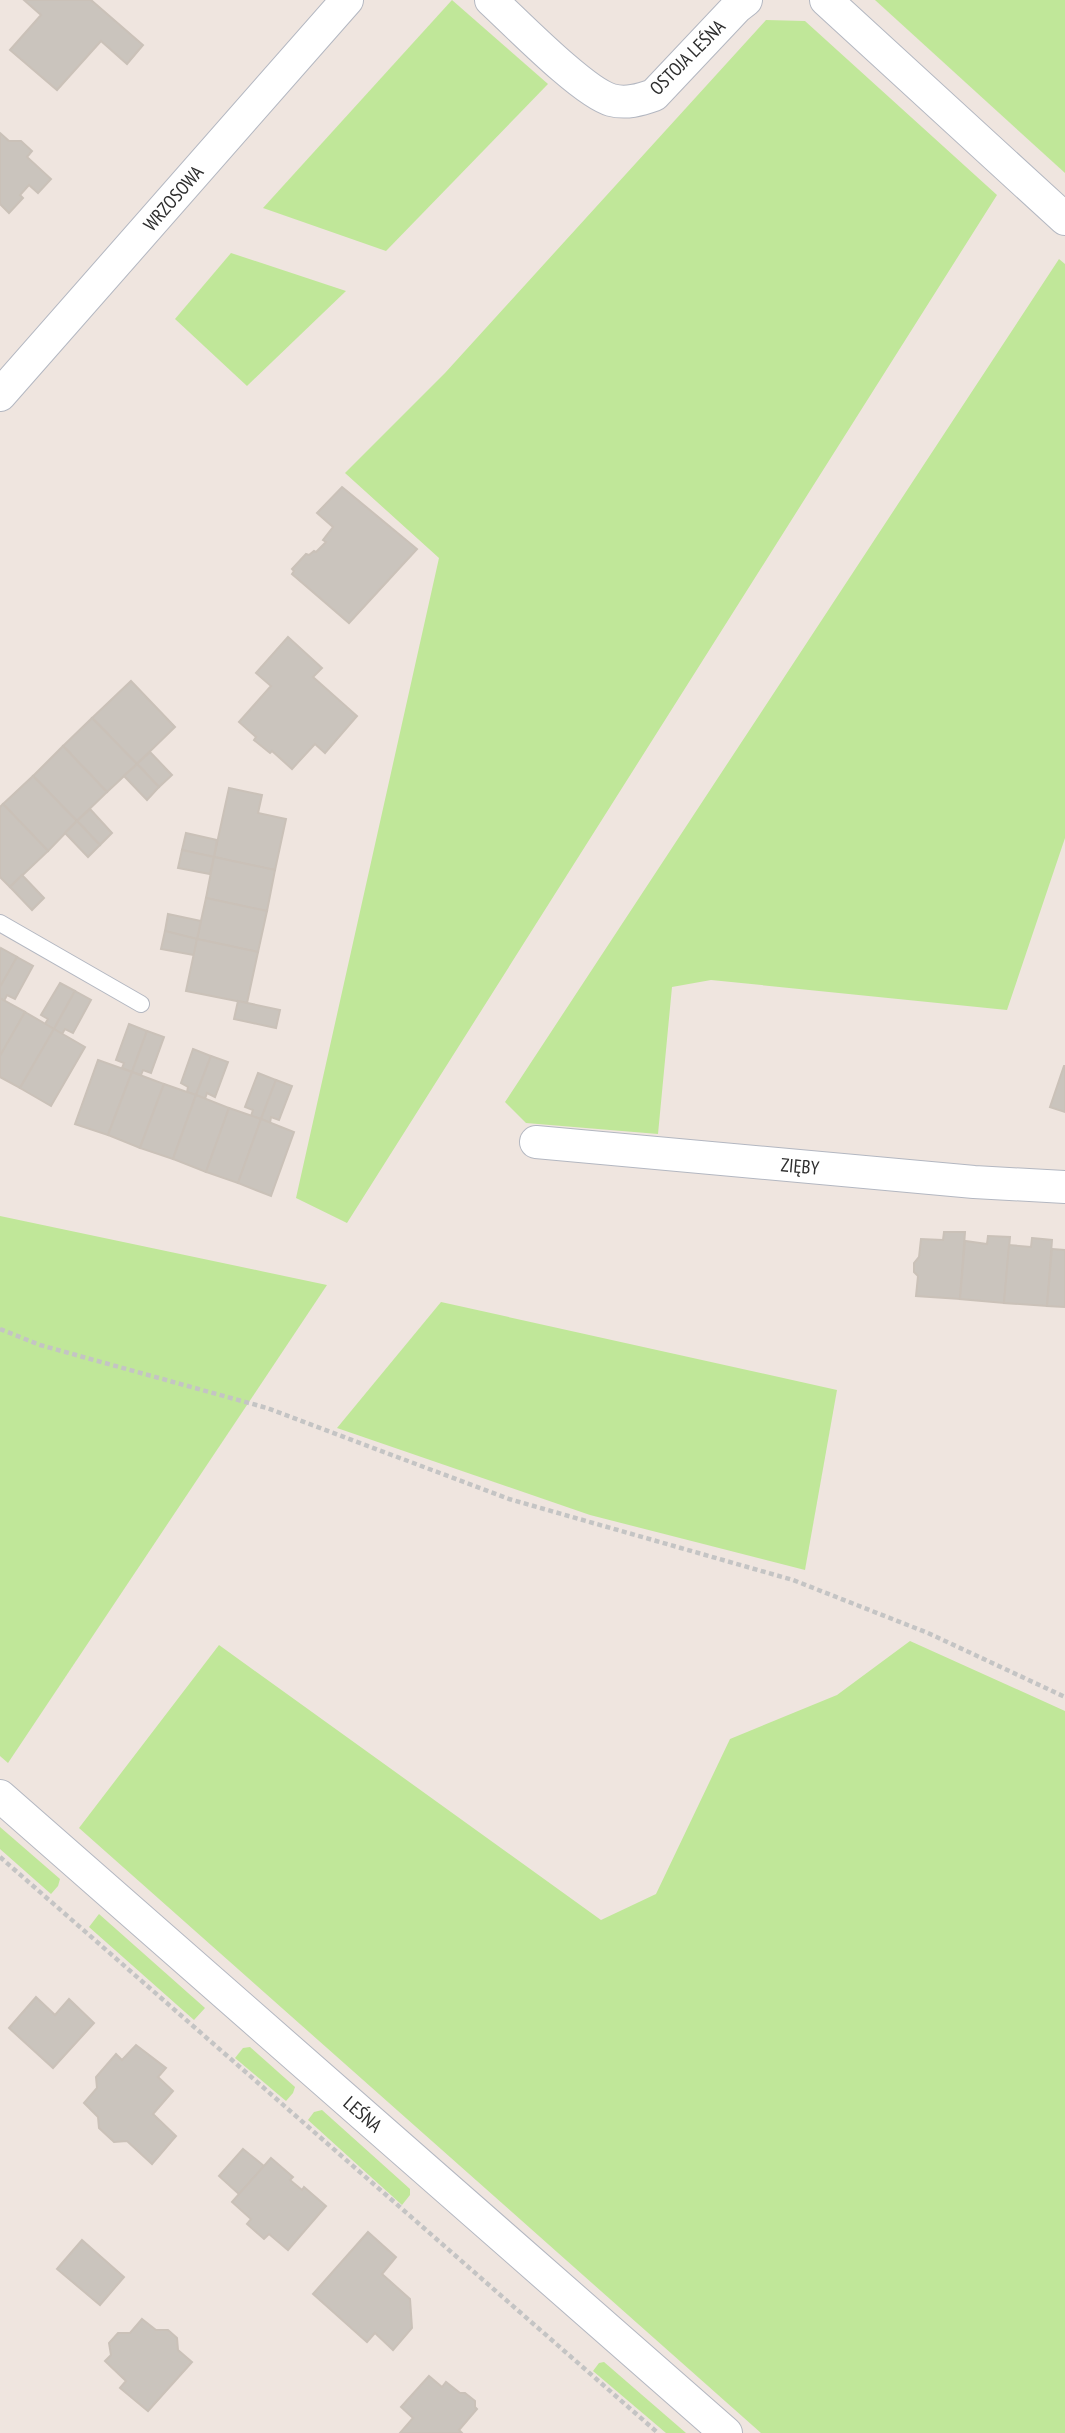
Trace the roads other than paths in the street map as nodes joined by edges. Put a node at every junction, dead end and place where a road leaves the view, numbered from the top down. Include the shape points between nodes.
1 (347, 0) edge
2 (491, 0) edge
3 (746, 0) edge
4 (826, 0) edge
5 (1065, 219) edge
6 (0, 396) edge
7 (0, 923) edge
8 (141, 1004) dead end
9 (536, 1142) dead end
10 (1065, 1187) edge
11 (0, 1796) edge
12 (726, 2433) edge

1 - 6 street, WRZOSOWA
2 - 3 street, OSTOJA LEŚNA via 585,85 611,100 635,102 654,95
4 - 5 street
7 - 8 lane
9 - 10 street, ZIĘBY
11 - 12 street, LEŚNA

